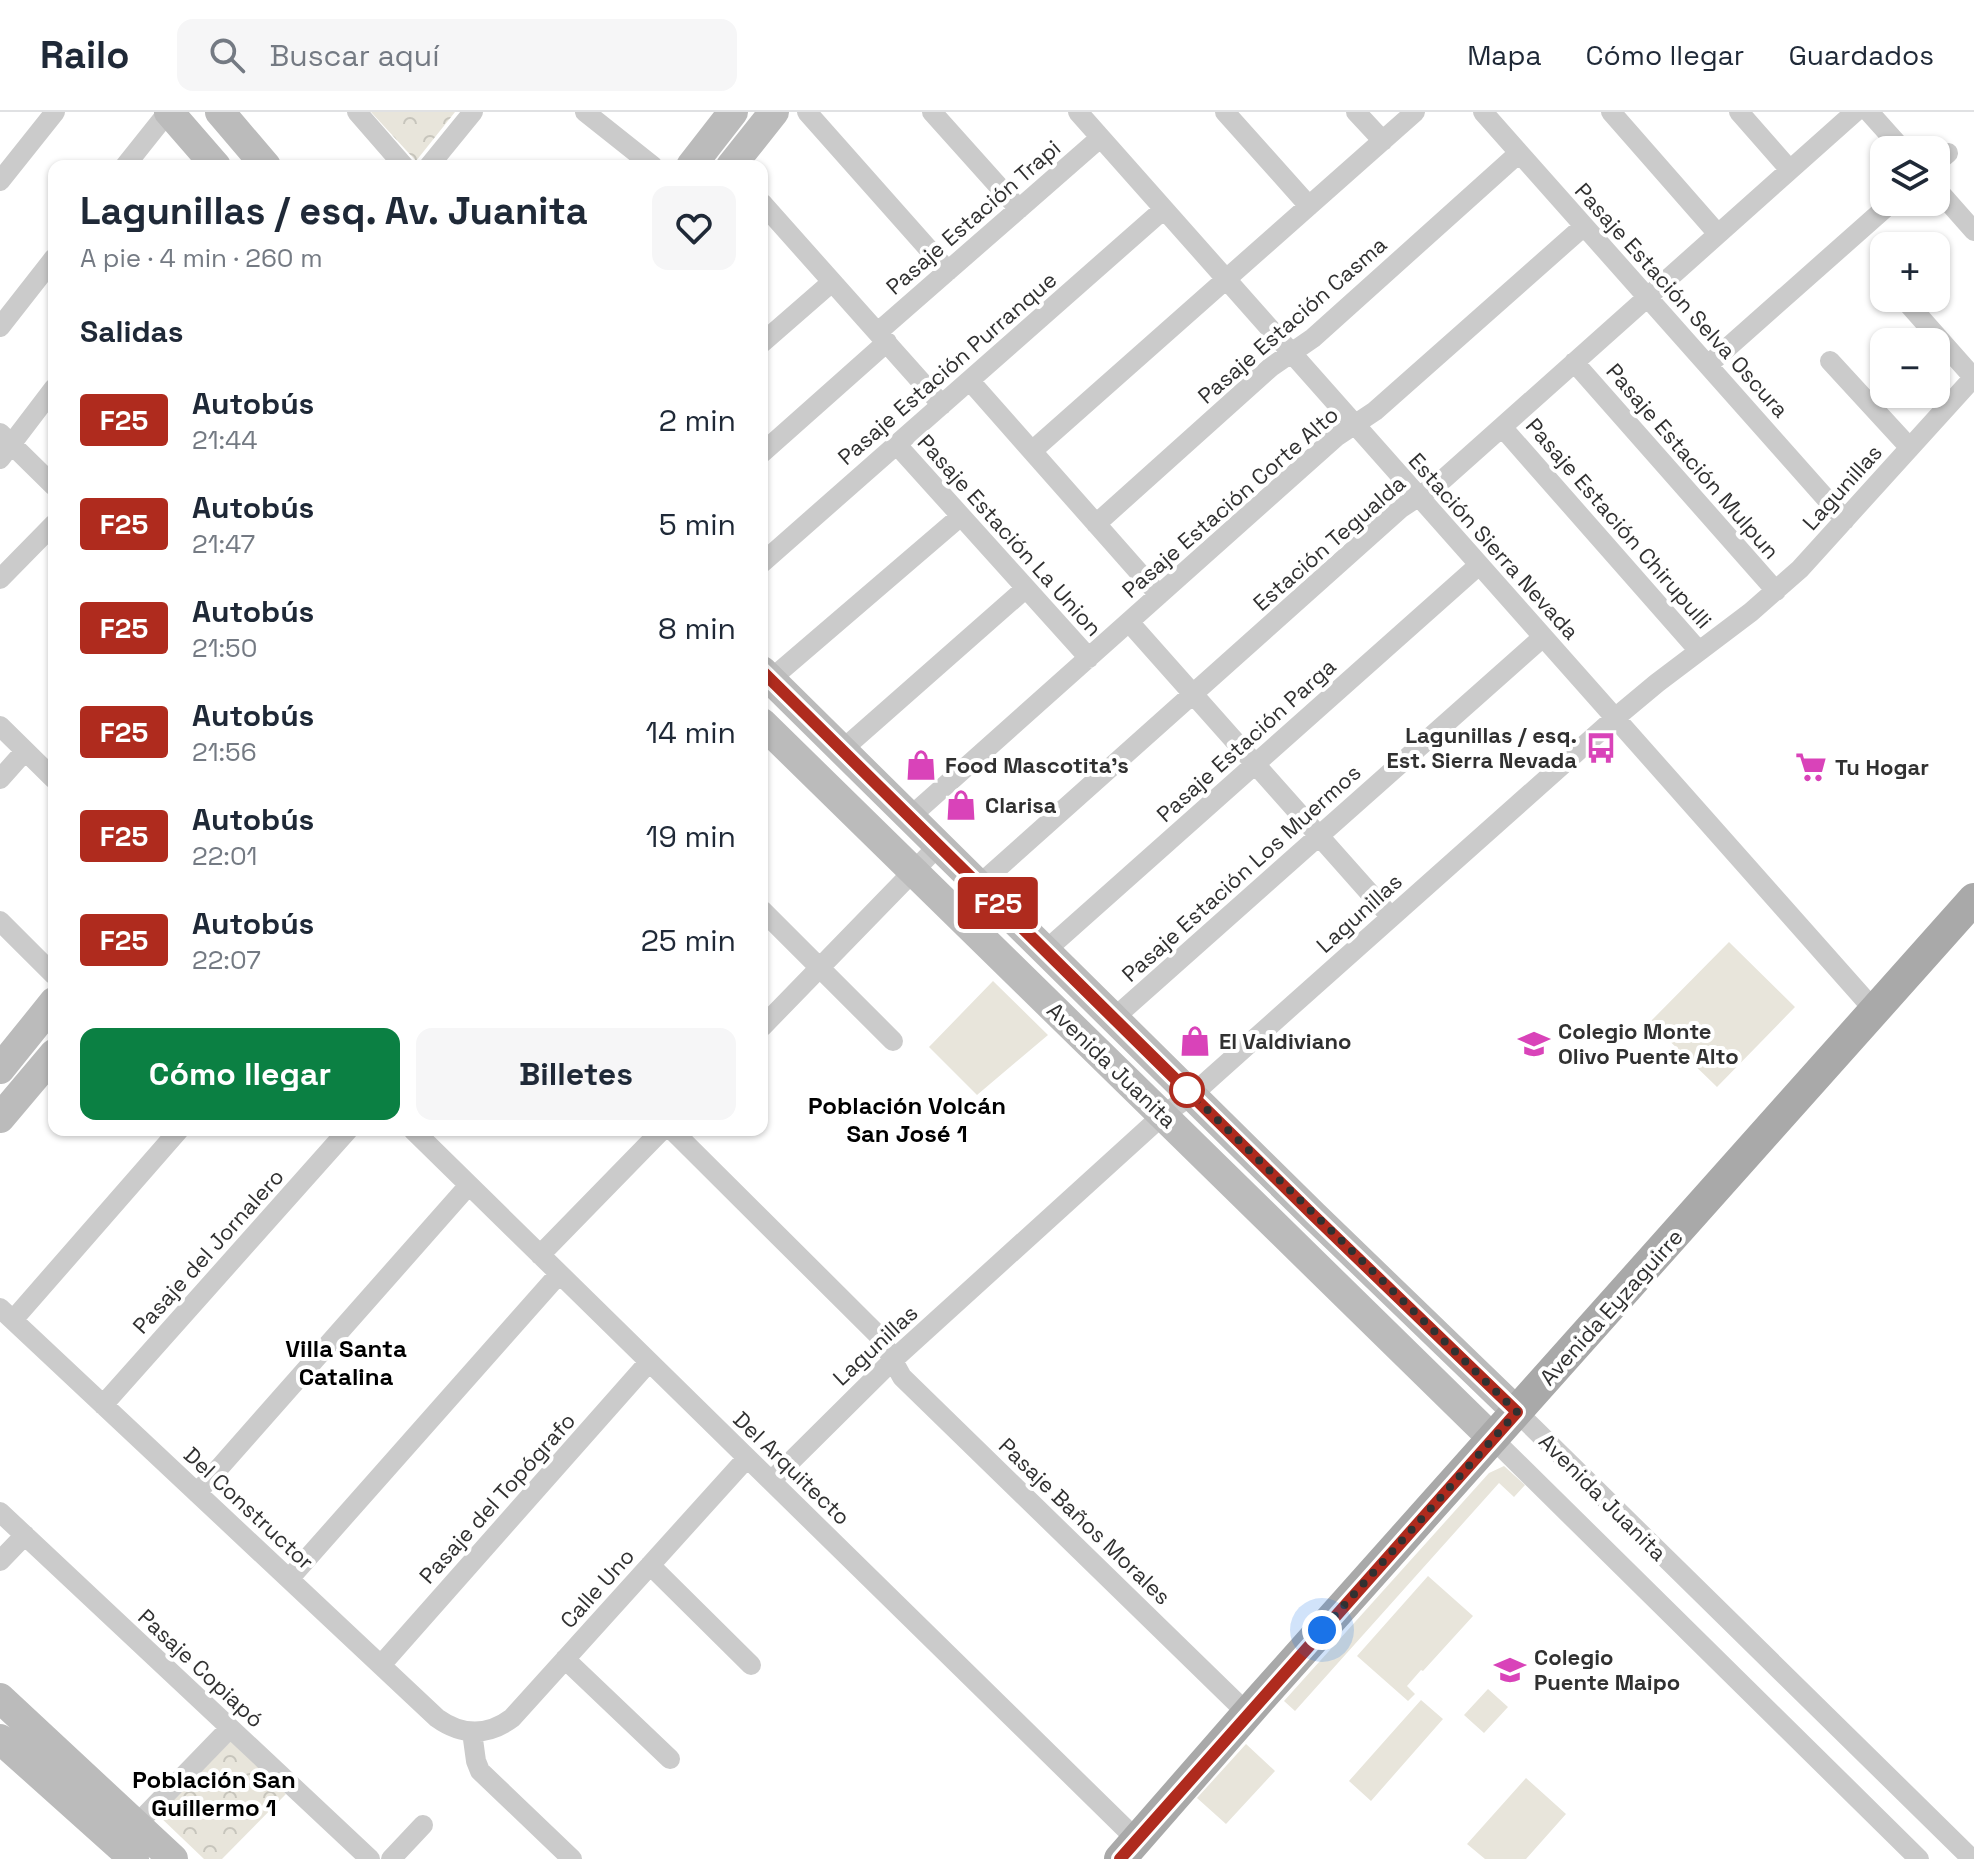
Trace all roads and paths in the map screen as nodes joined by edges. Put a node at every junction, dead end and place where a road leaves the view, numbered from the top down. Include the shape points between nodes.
1 (55, 112) edge
2 (168, 112) edge
3 (357, 112) edge
4 (473, 112) edge
5 (585, 112) edge
6 (774, 112) edge
7 (807, 112) edge
8 (932, 112) edge
9 (1078, 112) edge
10 (1225, 112) edge
11 (1356, 112) edge
12 (1415, 112) edge
13 (1483, 112) edge
14 (1611, 112) edge
15 (1739, 112) edge
16 (1855, 112) edge
17 (1869, 112) edge
18 (224, 114) edge
19 (725, 115) edge
20 (1890, 136) edge
21 (1100, 138) junction
22 (1383, 141) junction
23 (1519, 153) junction
24 (130, 160) edge
25 (211, 160) edge
26 (261, 160) edge
27 (399, 160) edge
28 (434, 160) edge
29 (645, 160) edge
30 (695, 160) edge
31 (736, 160) edge
32 (1790, 170) junction
33 (0, 181) edge
34 (1950, 204) edge
35 (1309, 206) junction
36 (1019, 209) junction
37 (1164, 209) junction
38 (768, 210) edge
39 (1876, 216) edge
40 (1584, 226) junction
41 (1974, 231) edge
42 (1718, 234) junction
43 (48, 266) edge
44 (948, 271) junction
45 (1226, 280) junction
46 (832, 282) junction
47 (1647, 297) junction
48 (1916, 312) edge
49 (0, 327) edge
50 (882, 337) junction
51 (768, 338) edge
52 (1291, 353) junction
53 (1830, 361) dead end
54 (1574, 362) junction
55 (1708, 365) junction
56 (1974, 377) edge
57 (970, 381) junction
58 (48, 395) edge
59 (942, 405) junction
60 (1355, 425) junction
61 (1502, 427) junction
62 (4, 445) edge
63 (897, 445) junction
64 (768, 447) edge
65 (1910, 448) junction
66 (1032, 451) junction
67 (48, 481) edge
68 (1418, 496) junction
69 (961, 516) junction
70 (1845, 520) junction
71 (1096, 524) junction
72 (48, 530) edge
73 (768, 558) edge
74 (1479, 565) junction
75 (0, 579) edge
76 (1026, 588) junction
77 (1776, 591) junction
78 (1159, 595) junction
79 (1129, 622) junction
80 (1543, 637) junction
81 (1699, 651) junction
82 (1089, 658) junction
83 (768, 677) edge
84 (768, 682) edge
85 (1193, 694) junction
86 (1615, 718) junction
87 (0, 726) edge
88 (768, 729) edge
89 (842, 750) junction
90 (25, 751) junction
91 (1255, 764) junction
92 (48, 773) edge
93 (0, 779) edge
94 (910, 817) junction
95 (1319, 836) junction
96 (939, 845) junction
97 (913, 871) junction
98 (979, 885) junction
99 (1974, 899) edge
100 (768, 916) edge
101 (1391, 917) junction
102 (0, 921) edge
103 (1045, 951) junction
104 (820, 967) junction
105 (48, 969) edge
106 (48, 1009) edge
107 (1875, 1011) junction
108 (1114, 1018) junction
109 (768, 1021) edge
110 (893, 1041) dead end
111 (48, 1061) edge
112 (0, 1069) edge
113 (1192, 1095) junction
114 (1163, 1115) junction
115 (0, 1118) edge
116 (173, 1136) edge
117 (343, 1136) edge
118 (419, 1136) edge
119 (656, 1136) edge
120 (678, 1136) edge
121 (469, 1185) junction
122 (540, 1255) junction
123 (559, 1274) junction
124 (6, 1314) edge
125 (893, 1360) junction
126 (649, 1362) junction
127 (103, 1405) junction
128 (1517, 1412) junction
129 (1493, 1439) junction
130 (747, 1458) junction
131 (771, 1481) junction
132 (197, 1493) junction
133 (0, 1512) edge
134 (25, 1535) junction
135 (0, 1561) edge
136 (650, 1565) junction
137 (289, 1579) junction
138 (1758, 1650) junction
139 (565, 1659) junction
140 (381, 1665) junction
141 (751, 1665) dead end
142 (1735, 1677) junction
143 (0, 1698) edge
144 (1248, 1714) junction
145 (230, 1728) junction
146 (472, 1732) junction
147 (0, 1739) edge
148 (670, 1759) dead end
149 (137, 1824) junction
150 (423, 1825) dead end
151 (1129, 1850) edge
152 (134, 1859) edge
153 (173, 1859) edge
154 (370, 1859) edge
155 (391, 1859) edge
156 (572, 1859) edge
157 (1919, 1859) edge
158 (1972, 1859) edge

1 - 33 street
2 - 24 street
2 - 25 main road
3 - 27 street
4 - 28 street
5 - 29 street
6 - 31 main road
7 - 44 street
8 - 36 street
9 - 21 street, Estación Sierra Nevada
10 - 35 street
11 - 22 street
12 - 22 street
13 - 23 street, Pasaje Estación Selva Oscura
14 - 42 street
15 - 32 street
16 - 32 street, Estación Tegualda
17 - 20 street
18 - 26 main road
19 - 30 main road
21 - 36 street, Pasaje Estación Trapi
21 - 37 street, Estación Sierra Nevada
22 - 35 street
23 - 40 street, Pasaje Estación Selva Oscura
23 - 52 street, Pasaje Estación Casma
32 - 42 street, Estación Tegualda
34 - 41 street
35 - 45 street
36 - 44 street, Pasaje Estación Trapi
37 - 45 street, Estación Sierra Nevada
37 - 57 street, Pasaje Estación Purranque
38 - 46 street
39 - 55 street
40 - 47 street, Pasaje Estación Selva Oscura
40 - 60 street, Pasaje Estación Corte Alto
42 - 47 street, Estación Tegualda
43 - 49 street
44 - 50 street, Pasaje Estación Trapi
45 - 52 street, Estación Sierra Nevada
45 - 66 street
46 - 50 street
46 - 51 street
47 - 54 street, Estación Tegualda
47 - 55 street, Pasaje Estación Selva Oscura
48 - 56 street
50 - 59 street
50 - 64 street, Pasaje Estación Trapi
52 - 60 street, Estación Sierra Nevada
52 - 71 street, Pasaje Estación Casma
53 - 65 street
54 - 61 street, Estación Tegualda
54 - 77 street, Pasaje Estación Mulpun
55 - 70 street, Pasaje Estación Selva Oscura
56 - 65 street, Lagunillas
57 - 59 street, Pasaje Estación Purranque
57 - 66 street
58 - 62 street
59 - 63 street, Pasaje Estación Purranque
60 - 68 street, Estación Sierra Nevada
60 - 78 street, Pasaje Estación Corte Alto
61 - 68 street, Estación Tegualda
61 - 81 street, Pasaje Estación Chirupulli
62 - 67 street
63 - 69 street, Pasaje Estación La Union
63 - 73 street, Pasaje Estación Purranque
65 - 70 street, Lagunillas
66 - 71 street
68 - 74 street, Estación Sierra Nevada
68 - 85 street, Estación Tegualda
69 - 76 street, Pasaje Estación La Union
69 - 83 street
70 - 77 street, Lagunillas
71 - 78 street
72 - 75 street
74 - 80 street, Estación Sierra Nevada
74 - 91 street, Pasaje Estación Parga
76 - 82 street, Pasaje Estación La Union
76 - 89 street
77 - 81 street, Lagunillas
78 - 79 street, Pasaje Estación Corte Alto
79 - 82 street, Pasaje Estación Corte Alto
79 - 85 street
80 - 86 street, Estación Sierra Nevada
80 - 95 street, Pasaje Estación Los Muermos
81 - 86 street, Lagunillas
82 - 94 street, Pasaje Estación Corte Alto
84 - 89 main road, Avenida Juanita
85 - 91 street
85 - 98 street, Estación Tegualda
86 - 101 street, Lagunillas
86 - 107 street, Estación Sierra Nevada
87 - 90 street
88 - 97 main road, Avenida Juanita
89 - 94 main road, Avenida Juanita
90 - 92 street
90 - 93 street
91 - 95 street
91 - 103 street, Pasaje Estación Parga
94 - 96 main road, Avenida Juanita
95 - 101 street
95 - 108 street, Pasaje Estación Los Muermos
96 - 97 street
96 - 98 main road, Avenida Juanita
97 - 104 street
97 - 114 main road, Avenida Juanita
98 - 103 main road, Avenida Juanita
99 - 107 main road, Avenida Eyzaguirre
100 - 104 street
101 - 113 street, Lagunillas
102 - 105 street
103 - 108 main road, Avenida Juanita
104 - 109 street
104 - 110 street
106 - 112 main road
107 - 128 main road, Avenida Eyzaguirre
108 - 113 main road, Avenida Juanita
111 - 115 main road
113 - 114 street, Lagunillas
113 - 128 main road, Avenida Juanita
114 - 125 street, Lagunillas
114 - 129 main road, Avenida Juanita
116 - 124 street
117 - 127 street, Pasaje del Jornalero
118 - 121 street, Del Arquitecto
119 - 122 street
120 - 125 street, Pasaje Baños Morales via 880,1337
121 - 122 street, Del Arquitecto
121 - 132 street
122 - 123 street, Del Arquitecto
123 - 126 street, Del Arquitecto
123 - 137 street
124 - 127 street, Del Constructor
125 - 131 street, Lagunillas
125 - 144 street, Pasaje Baños Morales via 902,1377
126 - 130 street, Del Arquitecto
126 - 140 street, Pasaje del Topógrafo
127 - 132 street, Del Constructor
128 - 129 main road, Avenida Eyzaguirre
128 - 138 street, Avenida Juanita
129 - 142 street, Avenida Juanita
129 - 144 main road, Avenida Eyzaguirre
130 - 131 street, Del Arquitecto
130 - 136 street, Calle Uno
131 - 151 street, Del Arquitecto
132 - 137 street, Del Constructor
133 - 134 street, Pasaje Copiapó
134 - 135 street
134 - 145 street, Pasaje Copiapó
136 - 139 street, Calle Uno
136 - 141 street
137 - 140 street, Del Constructor
138 - 142 street via 1750,1667
138 - 158 street, Avenida Juanita
139 - 146 street, Calle Uno via 512,1718 493,1729
139 - 148 street
140 - 146 street, Del Constructor via 437,1718
142 - 157 street, Avenida Juanita
143 - 149 main road
144 - 151 main road, Avenida Eyzaguirre
145 - 149 street
145 - 154 street, Pasaje Copiapó
146 - 156 street via 480,1771
147 - 152 main road
149 - 153 main road
150 - 155 street

